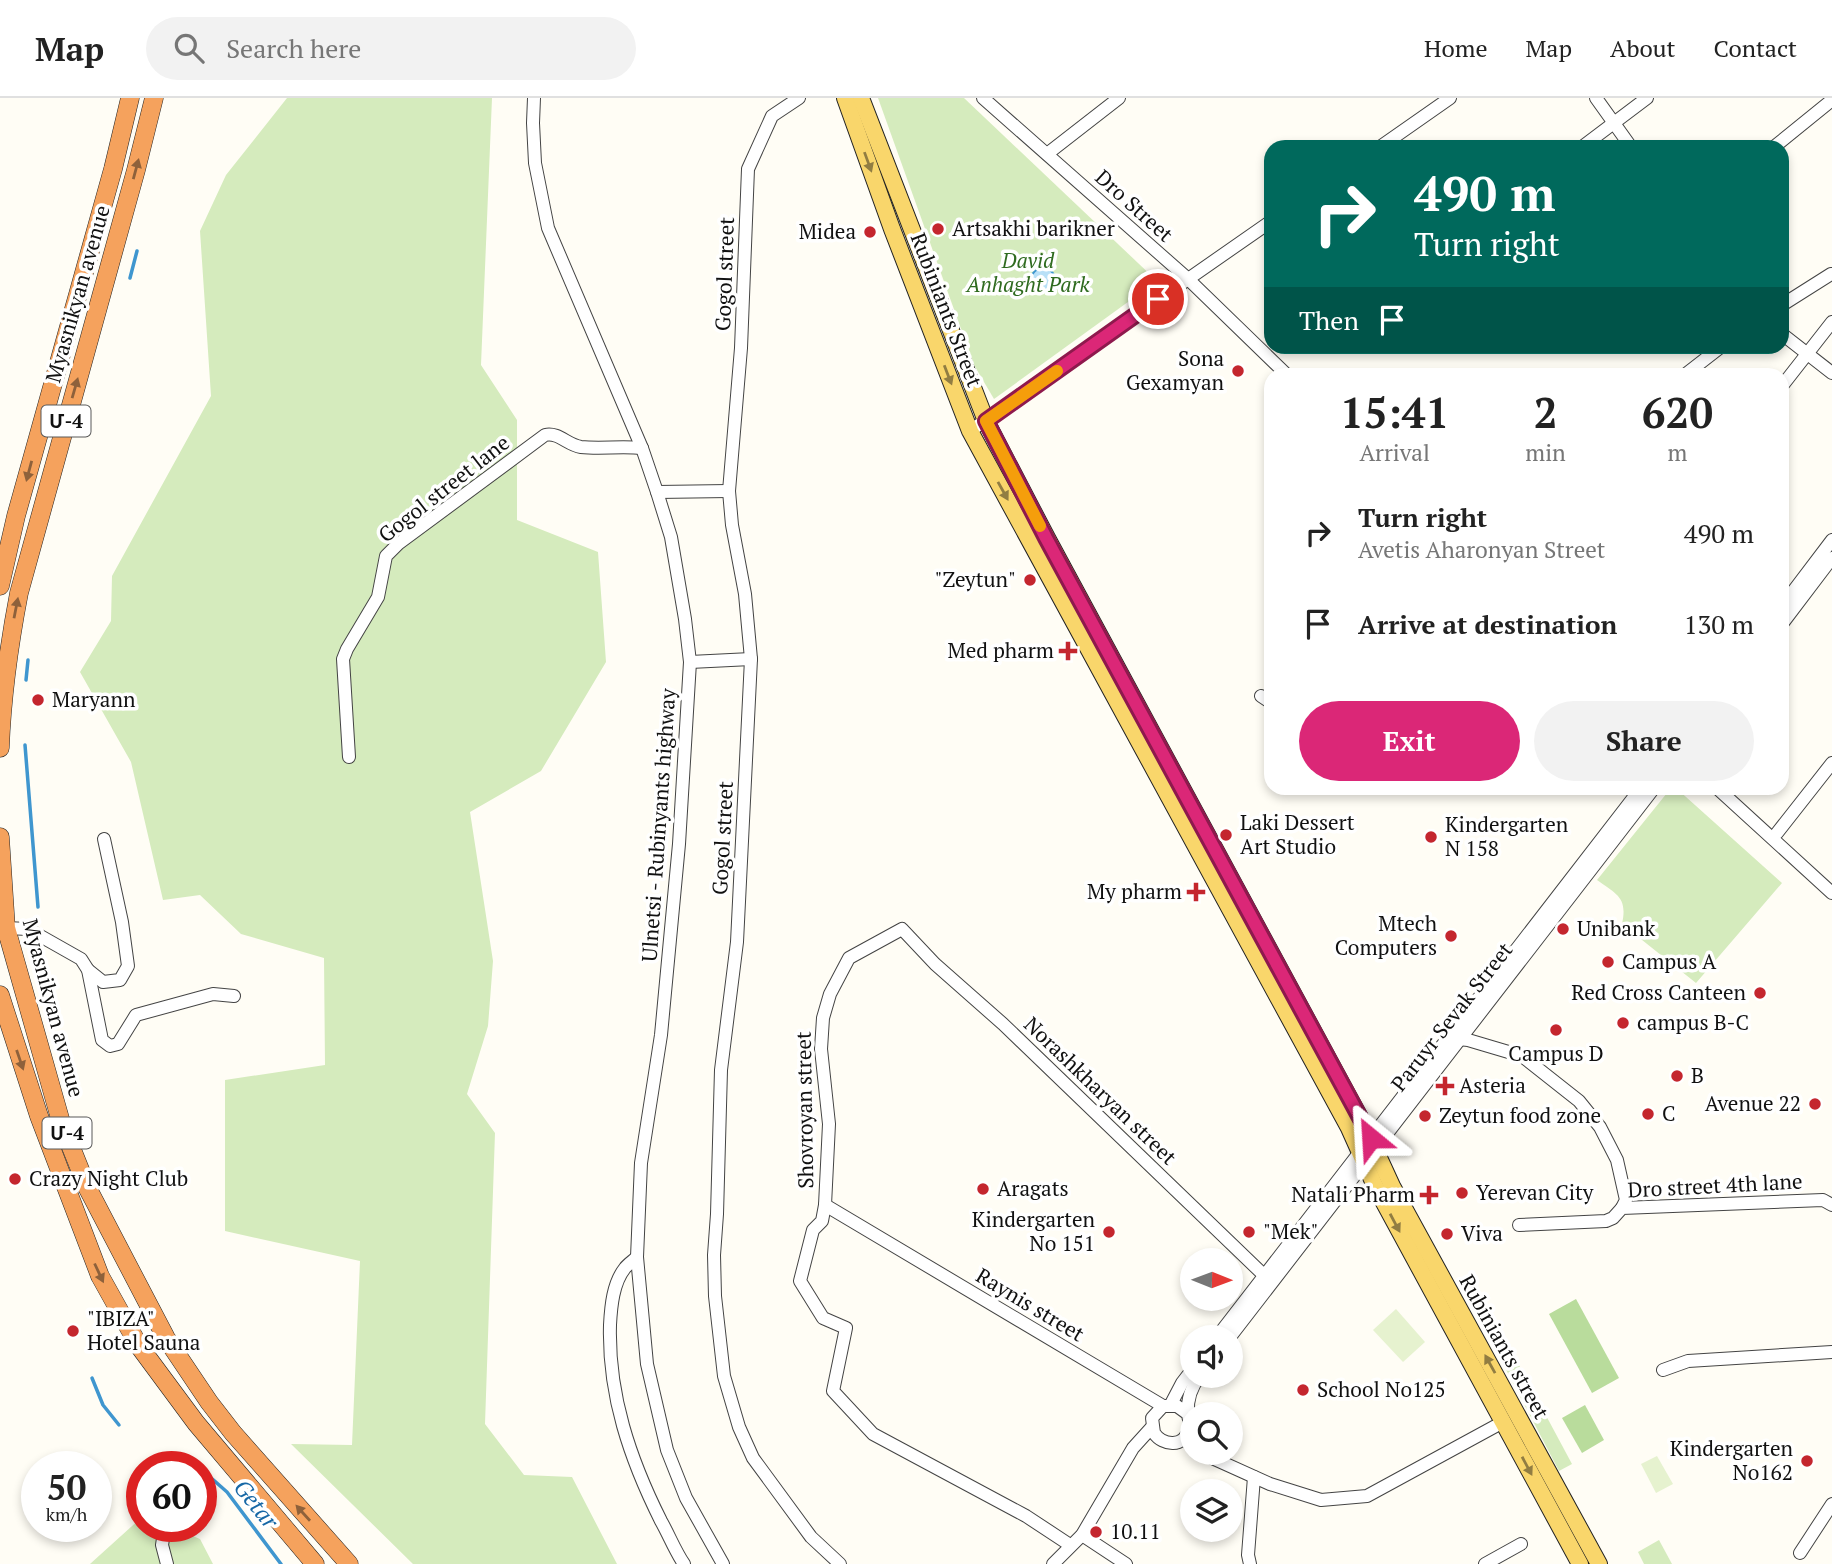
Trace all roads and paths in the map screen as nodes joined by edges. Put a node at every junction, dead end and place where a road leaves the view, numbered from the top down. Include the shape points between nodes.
1 (130, 98) edge
2 (154, 98) edge
3 (534, 98) edge
4 (799, 98) edge
5 (845, 98) edge
6 (861, 98) edge
7 (983, 98) edge
8 (1119, 98) edge
9 (1450, 98) edge
10 (1596, 98) edge
11 (1647, 98) edge
12 (1832, 100) edge
13 (1614, 123) junction
14 (1390, 140) edge
15 (1591, 140) edge
16 (1626, 140) edge
17 (1783, 140) edge
18 (1047, 154) junction
19 (1264, 226) edge
20 (1831, 274) edge
21 (1187, 278) junction
22 (1789, 300) edge
23 (1832, 323) edge
24 (1789, 340) edge
25 (1264, 353) edge
26 (1265, 354) edge
27 (1712, 354) edge
28 (1807, 354) junction
29 (1280, 368) edge
30 (1694, 368) edge
31 (1832, 373) edge
32 (1789, 377) edge
33 (986, 421) junction
34 (970, 431) junction
35 (642, 448) junction
36 (729, 491) junction
37 (657, 492) junction
38 (1832, 540) edge
39 (1832, 558) edge
40 (0, 586) edge
41 (1789, 597) edge
42 (1789, 615) edge
43 (751, 659) junction
44 (690, 662) junction
45 (0, 748) edge
46 (349, 757) dead end
47 (1832, 762) edge
48 (1636, 795) edge
49 (1649, 795) edge
50 (1725, 795) edge
51 (1735, 795) edge
52 (1777, 834) junction
53 (0, 837) edge
54 (104, 839) dead end
55 (1832, 885) edge
56 (1832, 894) edge
57 (6, 928) junction
58 (901, 929) joint
59 (88, 971) junction
60 (0, 995) edge
61 (234, 996) dead end
62 (1459, 1039) junction
63 (1367, 1150) junction
64 (825, 1205) junction
65 (1832, 1205) edge
66 (1622, 1208) junction
67 (1519, 1225) dead end
68 (637, 1257) junction
69 (1268, 1279) junction
70 (1228, 1325) edge
71 (1238, 1325) edge
72 (1832, 1352) edge
73 (1663, 1370) dead end
74 (1180, 1385) edge
75 (1163, 1408) junction
76 (1180, 1409) edge
77 (1503, 1422) junction
78 (1155, 1433) junction
79 (1180, 1441) edge
80 (1176, 1443) junction
81 (1180, 1445) edge
82 (1228, 1465) edge
83 (1254, 1477) junction
84 (1831, 1508) edge
85 (1082, 1535) junction
86 (162, 1542) edge
87 (1521, 1544) dead end
88 (1070, 1545) junction
89 (1800, 1553) dead end
90 (167, 1564) edge
91 (315, 1564) edge
92 (349, 1564) edge
93 (684, 1564) edge
94 (723, 1564) edge
95 (840, 1564) edge
96 (1053, 1564) edge
97 (1126, 1564) edge
98 (1250, 1564) edge
99 (1485, 1564) edge
100 (1580, 1564) edge
101 (1599, 1564) edge

1 -> 40 highway, Myasnikyan avenue / Մ-4
45 -> 2 highway, Myasnikyan avenue / Մ-4 via 6,665 19,593
3 - 35 street, Ulnetsi - Rubinyants highway via 535,163 548,228
4 - 36 street, Gogol street via 772,116 748,169 741,348
5 -> 34 main road, Rubiniants Street
6 - 33 main road, Rubiniants Street
7 - 18 street, Dro Street
8 - 18 street
9 - 14 street
10 - 13 street
11 - 13 street
12 - 17 street
13 - 15 street
13 - 16 street
18 - 21 street, Dro Street
19 - 21 street
20 - 22 street
21 - 25 street, Dro Street
21 - 33 street
23 - 28 street
24 - 28 street
26 - 29 street, Dro Street
27 - 30 street
28 - 31 street
28 - 32 street
33 - 34 street
33 - 63 main road, Rubiniants Street
34 -> 63 main road, Rubiniants Street
35 - 37 street, Ulnetsi - Rubinyants highway
35 - 46 street, Gogol street lane via 580,447 556,435 545,435 386,556 378,597 344,659
36 - 37 street
36 - 43 street, Gogol street
37 - 44 street, Ulnetsi - Rubinyants highway via 679,574
38 - 41 street
39 - 42 street
43 - 44 street
43 - 95 street, Gogol street via 737,942 721,1070 715,1296 724,1376 753,1458 811,1537
44 - 68 street, Ulnetsi - Rubinyants highway via 672,936 640,1163
47 - 52 street
48 - 63 street, Paruyr Sevak Street
49 - 62 street, Paruyr Sevak Street
50 - 56 street
51 - 52 street
52 - 55 street
53 - 57 highway, Myasnikyan avenue / Մ-4
54 - 59 street via 128,966 120,980 103,982
57 - 59 street via 28,929 81,959
92 -> 57 highway, Myasnikyan avenue / Մ-4 via 226,1426 143,1296 87,1187 61,1122
58 - 64 street, Shovroyan street via 849,958 823,1018 821,1049 829,1124
58 - 69 street, Norashkharyan street
59 - 61 street via 102,1041 110,1046 118,1044 136,1015 213,994
60 -> 91 highway, Myasnikyan avenue / Մ-4 via 39,1116 100,1276 139,1346 196,1423
62 - 63 street, Paruyr Sevak Street
62 - 66 street via 1522,1056 1579,1101 1600,1126 1617,1160 1626,1200
63 - 69 street, Paruyr Sevak Street
63 -> 77 main road, Rubiniants Street via 1380,1197
101 -> 63 main road, Rubiniants street via 1399,1198
64 - 75 street, Raynis street
64 - 88 street, Shovroyan street via 822,1221 813,1230 800,1281 823,1318 846,1328 833,1391 873,1434 1026,1516
65 - 66 street, Dro street 4th lane via 1823,1200
66 - 67 street, Dro street 4th lane via 1606,1221
68 - 93 street via 625,1268 610,1311 609,1350 617,1410 632,1457
68 - 94 street, Ulnetsi - Rubinyants highway via 647,1364 667,1450 686,1498
69 - 70 street
69 - 71 street, Paruyr Sevak Street
72 - 73 street via 1712,1359
74 - 75 street
75 - 76 street
75 - 78 street
77 - 83 street via 1367,1496 1321,1500
77 -> 100 main road, Rubiniants Street
78 - 80 street via 1166,1443
78 - 85 street via 1138,1442
79 - 80 street
80 - 81 street
82 - 83 street
83 - 98 street
84 - 89 street
85 - 88 street
85 - 97 street
86 - 90 street
87 - 99 street
88 - 96 street

